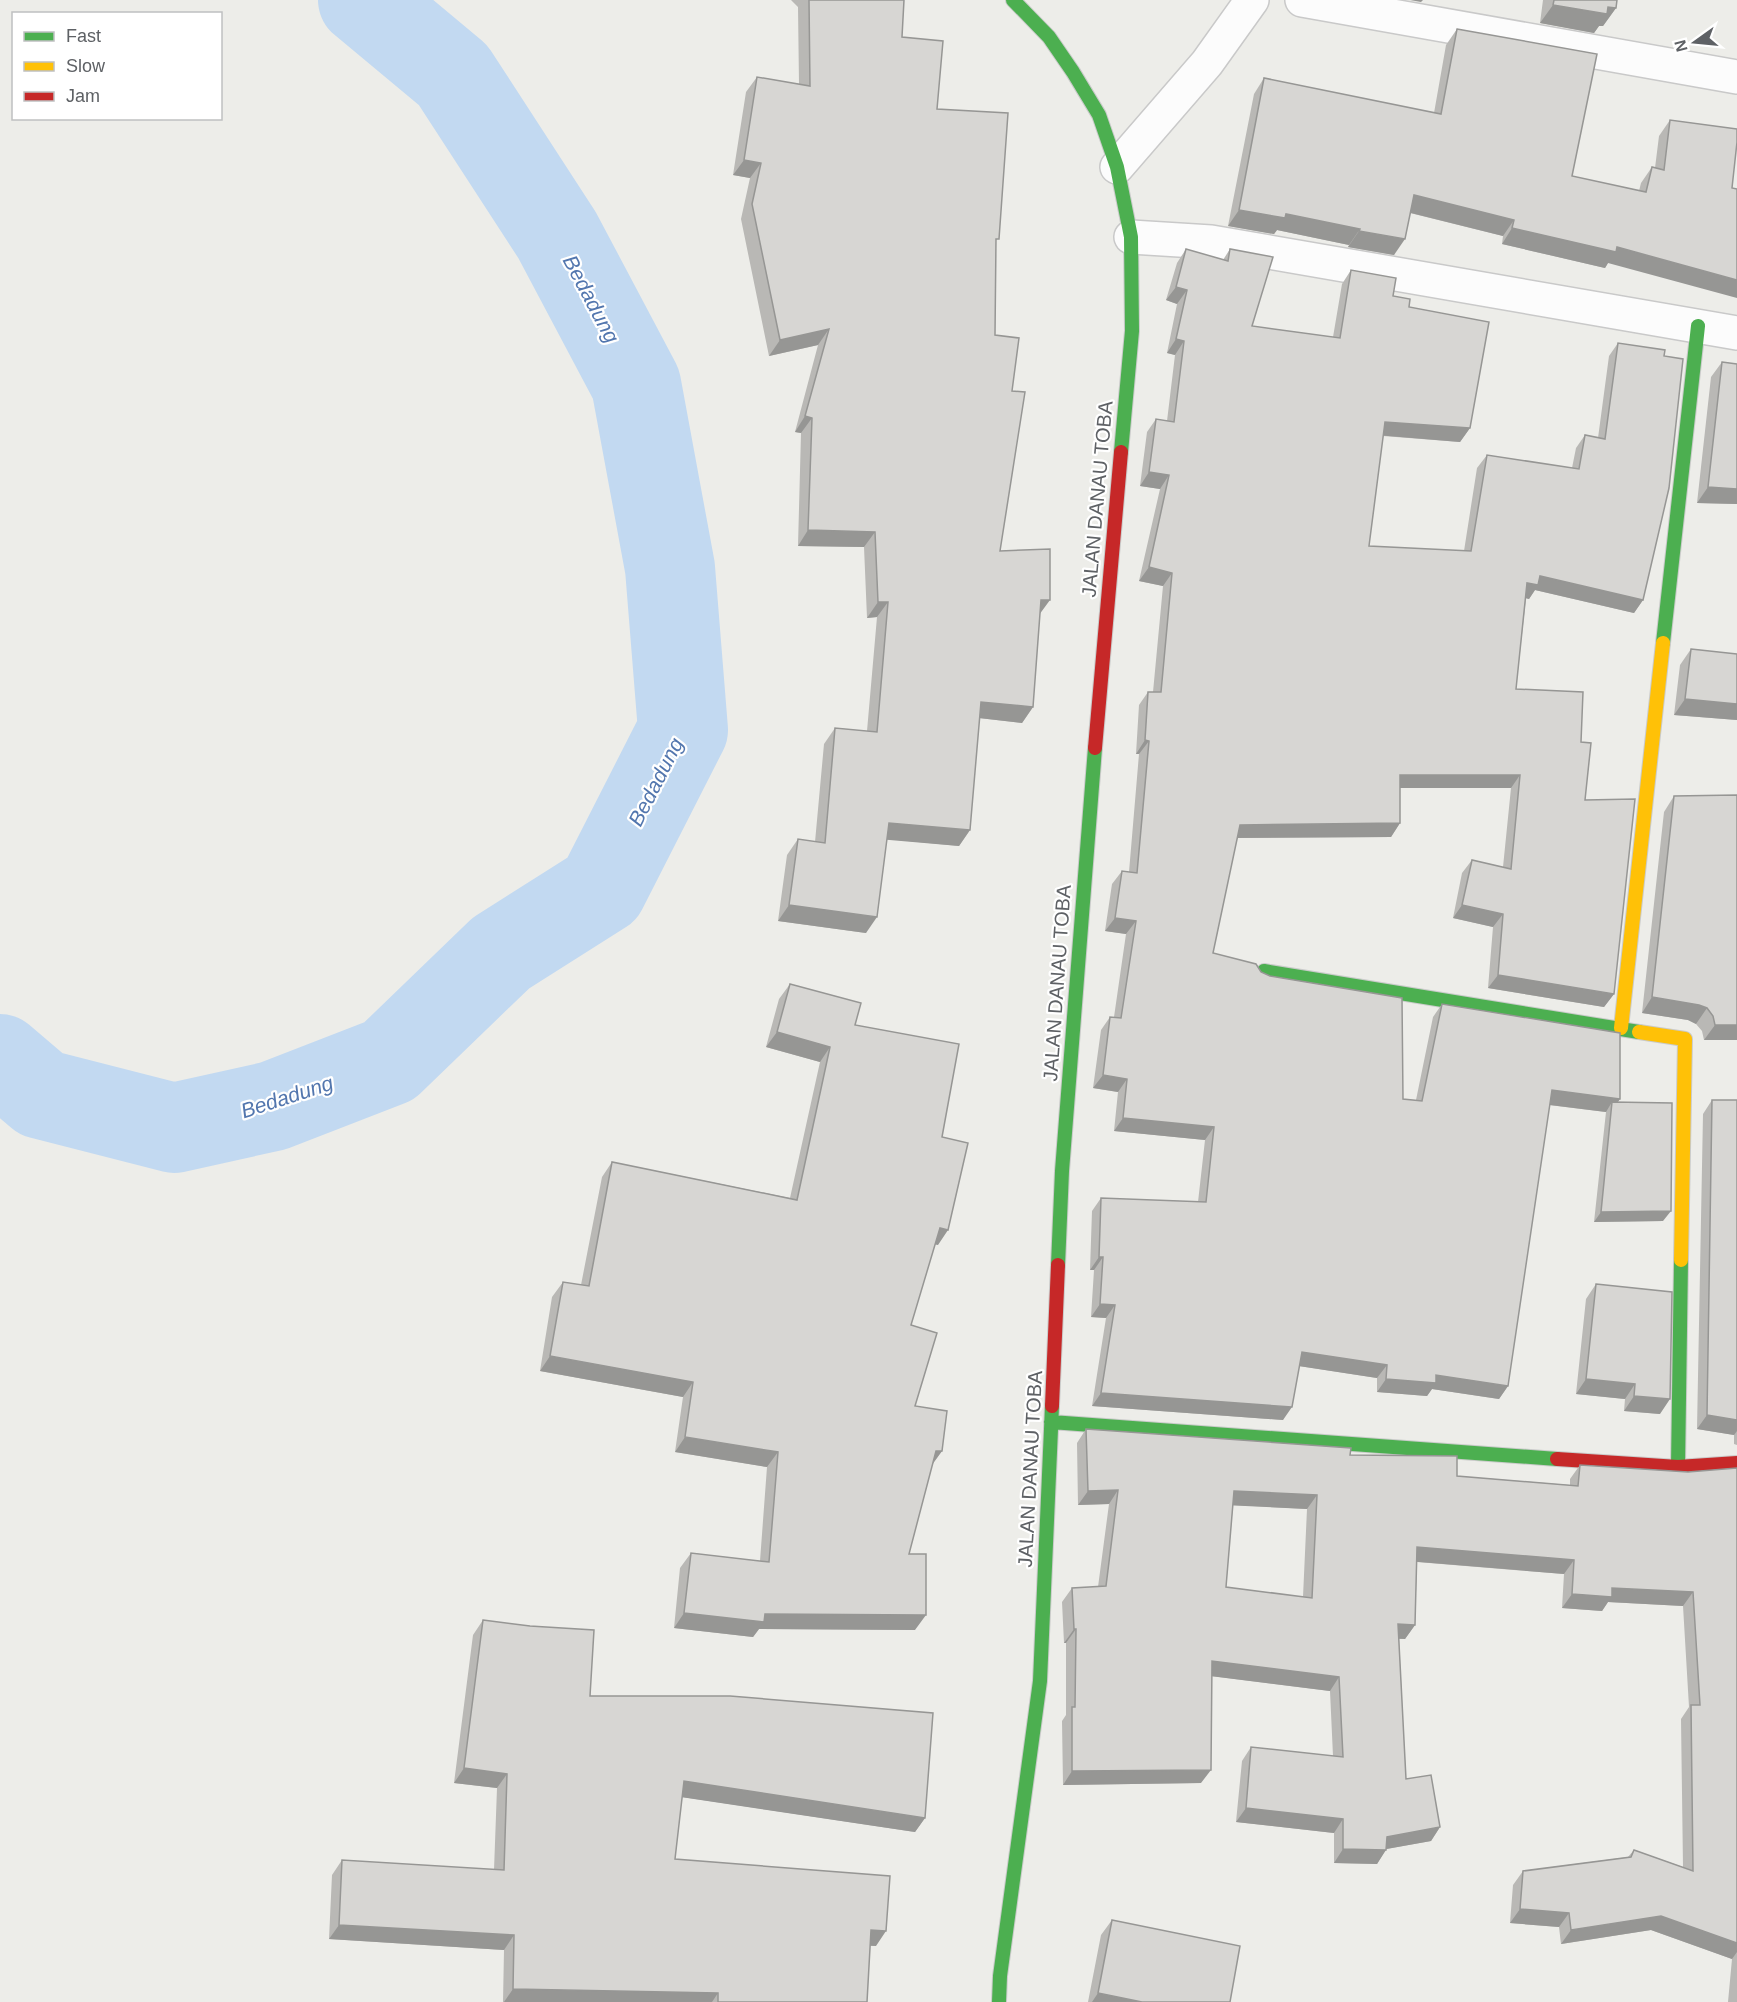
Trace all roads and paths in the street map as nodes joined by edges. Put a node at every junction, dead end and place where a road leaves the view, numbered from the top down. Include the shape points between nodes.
1 (1013, 0) edge
2 (1252, 0) edge
3 (1302, 0) edge
4 (1737, 77) edge
5 (1117, 167) junction
6 (1131, 237) junction
7 (1698, 326) junction
8 (1737, 333) edge
9 (1264, 971) edge
10 (1621, 1028) junction
11 (1051, 1422) junction
12 (1737, 1463) edge
13 (1678, 1467) junction
14 (999, 2002) edge

1 - 5 street, JALAN DANAU TOBA via 1048,37 1079,81 1100,115
2 - 5 street via 1207,63
3 - 4 street
5 - 6 street, JALAN DANAU TOBA
6 - 7 street via 1211,242
6 - 11 street, JALAN DANAU TOBA via 1132,331 1062,1171
7 - 8 street
7 - 10 street
9 - 10 street
10 - 13 street via 1685,1040
11 - 13 street
11 - 14 street, JALAN DANAU TOBA via 1040,1681
12 - 13 street

